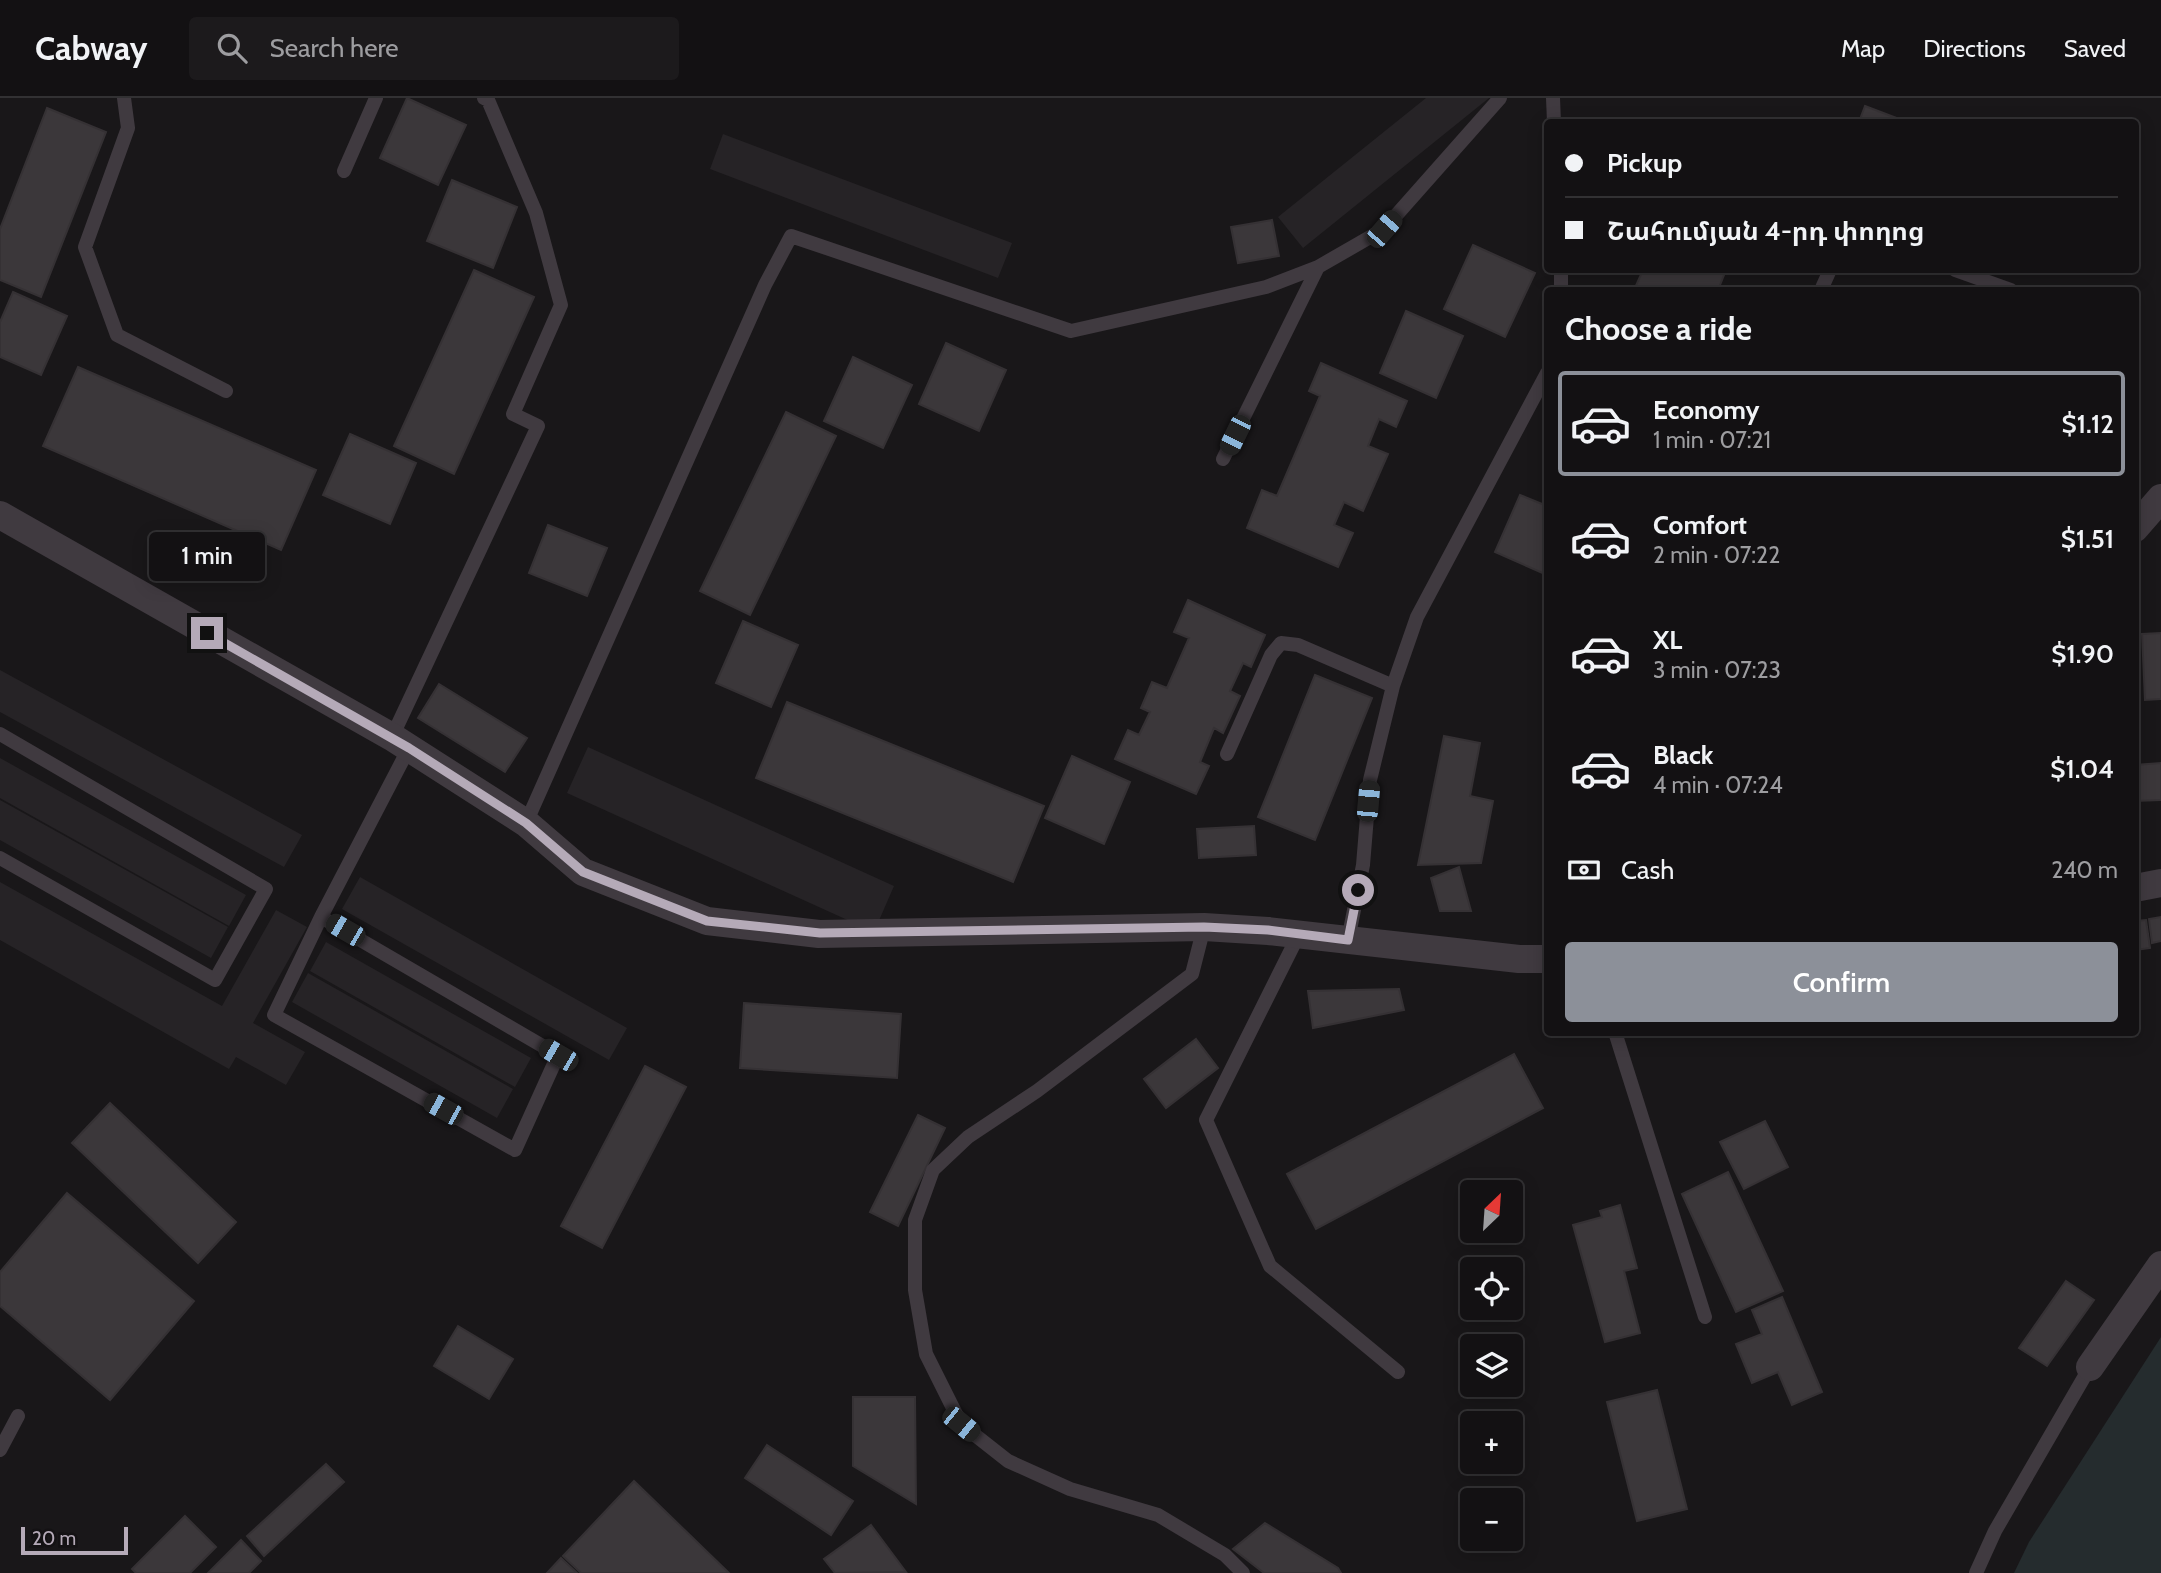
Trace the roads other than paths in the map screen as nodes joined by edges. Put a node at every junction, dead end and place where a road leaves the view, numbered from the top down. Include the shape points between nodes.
1 (124, 98) edge
2 (376, 98) edge
3 (484, 98) edge
4 (1500, 98) edge
5 (1553, 98) edge
6 (1554, 119) edge
7 (344, 171) dead end
8 (1318, 267) junction
9 (1963, 273) edge
10 (2003, 287) edge
11 (1544, 379) edge
12 (226, 391) dead end
13 (1223, 459) dead end
14 (2161, 498) edge
15 (0, 515) edge
16 (2139, 523) edge
17 (1393, 686) junction
18 (0, 734) edge
19 (400, 743) junction
20 (1227, 754) dead end
21 (526, 823) junction
22 (0, 858) edge
23 (2161, 883) edge
24 (2139, 887) edge
25 (321, 916) junction
26 (1204, 927) junction
27 (1299, 934) junction
28 (1348, 940) junction
29 (1544, 959) edge
30 (1616, 1036) edge
31 (2161, 1265) edge
32 (1705, 1317) dead end
33 (2090, 1367) joint
34 (1398, 1371) dead end
35 (18, 1416) dead end
36 (0, 1450) edge
37 (1243, 1573) edge
38 (1976, 1573) edge

1 - 12 lane via 128,128 85,247 117,335
2 - 7 lane
3 - 19 lane via 536,213 561,305 513,414 538,426
4 - 8 lane via 1384,229
5 - 6 lane
8 - 13 lane
8 - 21 lane via 1266,287 1071,331 791,236 765,285
9 - 10 lane
11 - 17 lane via 1417,617
14 - 16 street
15 - 19 street
17 - 20 lane via 1298,645 1281,643 1271,655
17 - 28 lane via 1370,780 1363,865
18 - 22 lane via 266,889 215,980
19 - 21 street
19 - 25 lane
21 - 26 street via 583,872 707,921 820,933
23 - 24 street
25 - 25 lane via 274,1015 515,1150 558,1055
26 - 27 street
26 - 37 lane via 1192,974 968,1137 933,1170 915,1220 915,1290 926,1354 961,1424 1008,1461 1070,1489 1158,1515 1225,1555
27 - 28 street
27 - 34 lane via 1206,1120 1270,1266
28 - 29 street
30 - 32 lane
31 - 33 street
33 - 38 lane
35 - 36 lane

